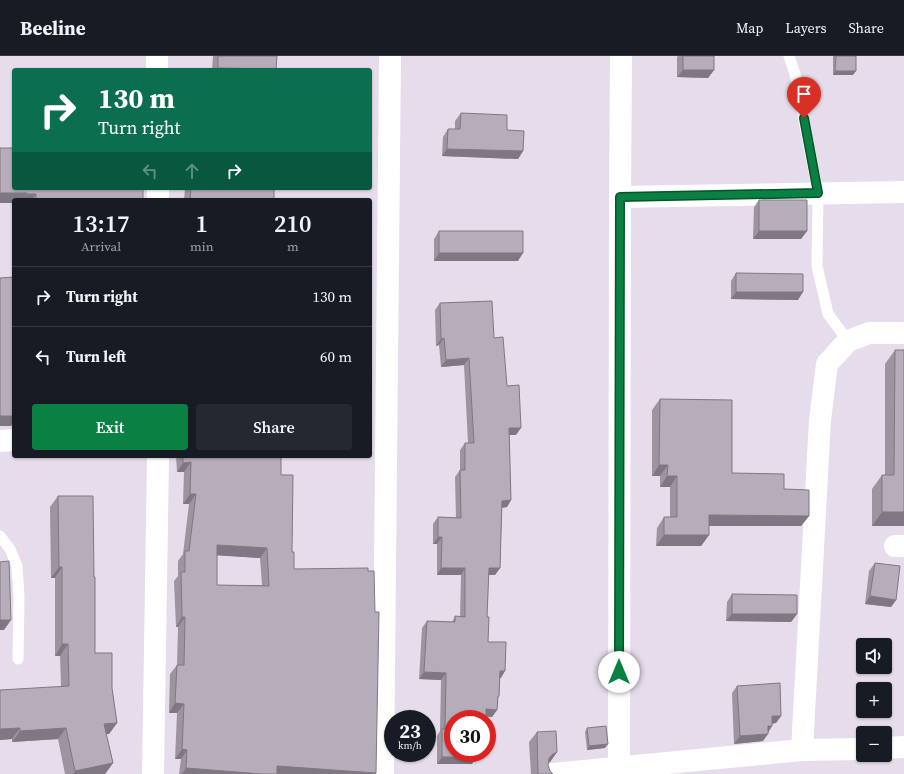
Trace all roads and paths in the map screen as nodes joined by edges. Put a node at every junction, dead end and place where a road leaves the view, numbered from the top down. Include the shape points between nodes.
1 (158, 56) edge
2 (390, 56) edge
3 (621, 56) edge
4 (789, 56) edge
5 (158, 68) edge
6 (904, 192) edge
7 (818, 193) junction
8 (620, 197) junction
9 (904, 333) edge
10 (848, 341) junction
11 (12, 440) edge
12 (0, 441) edge
13 (158, 458) edge
14 (0, 536) edge
15 (18, 658) dead end
16 (892, 748) edge
17 (904, 748) edge
18 (856, 749) edge
19 (802, 750) junction
20 (619, 770) edge
21 (153, 774) edge
22 (383, 774) edge
23 (553, 774) edge

1 - 5 street
2 - 22 street
3 - 8 street
4 - 7 lane via 795,74
6 - 7 street
7 - 8 street
7 - 10 lane via 817,266 828,314
8 - 20 street
9 - 10 street via 869,333
10 - 19 street via 827,364 820,420
11 - 12 street
13 - 21 street
14 - 15 lane via 10,549 17,566
16 - 17 street
18 - 19 street
19 - 20 street
20 - 23 street

